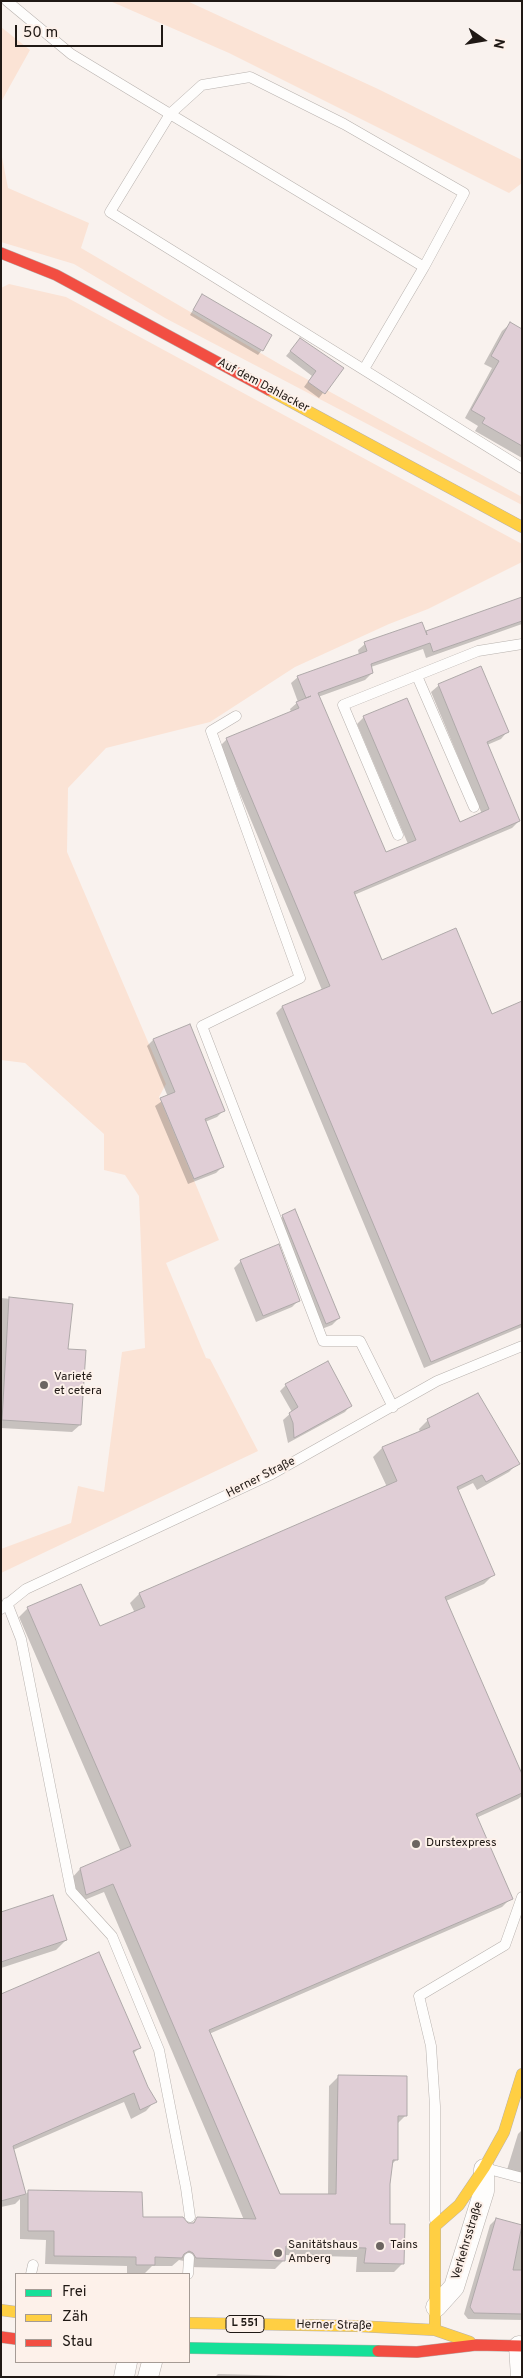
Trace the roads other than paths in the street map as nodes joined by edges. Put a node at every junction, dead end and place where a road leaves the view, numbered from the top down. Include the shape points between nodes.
1 (7, 1) edge
2 (170, 114) junction
3 (1, 253) edge
4 (424, 267) junction
5 (364, 369) junction
6 (522, 468) edge
7 (522, 527) edge
8 (522, 644) edge
9 (417, 676) junction
10 (236, 716) dead end
11 (474, 806) dead end
12 (398, 835) dead end
13 (522, 1346) edge
14 (393, 1407) junction
15 (4, 1606) edge
16 (522, 1897) edge
17 (522, 2074) edge
18 (484, 2168) junction
19 (522, 2178) edge
20 (190, 2217) dead end
21 (435, 2226) junction
22 (189, 2258) dead end
23 (189, 2273) edge
24 (436, 2308) junction
25 (1, 2310) edge
26 (15, 2312) edge
27 (190, 2323) edge
28 (435, 2330) junction
29 (1, 2337) edge
30 (15, 2339) edge
31 (476, 2345) junction
32 (520, 2346) edge
33 (190, 2348) edge
34 (375, 2351) junction
35 (127, 2363) edge
36 (152, 2363) edge
37 (124, 2377) edge
38 (148, 2377) edge
39 (521, 2377) edge

1 - 2 lane via 71,54
2 - 4 lane
2 - 4 lane via 202,85 250,77 344,124 464,193
2 - 5 lane via 110,212
3 - 7 street, Auf dem Dahlacker via 56,275
4 - 5 lane
5 - 6 lane
8 - 9 lane via 478,651
9 - 11 lane
9 - 12 lane via 343,705
10 - 14 lane via 211,730 300,978 202,1026 323,1341 360,1341
13 - 14 lane, Herner Straße via 437,1382
14 - 15 lane, Herner Straße via 272,1474 26,1589
15 - 20 lane via 21,1639 71,1891 112,1936 159,2050
16 - 21 lane via 505,1945 420,1996 432,2046
17 - 18 street, Verkehrsstraße via 504,2132
18 - 19 lane
18 - 21 street, Verkehrsstraße via 459,2205
18 - 24 street, Verkehrsstraße via 484,2191 454,2287
21 - 24 street, Verkehrsstraße
22 - 23 lane
24 - 28 street, Verkehrsstraße
25 - 26 street
27 - 28 street, Herner Straße / L 551
28 - 31 street, Herner Straße / L 551
28 - 34 street, L 551
29 - 30 street
31 - 32 street, Herner Straße / L 551
31 - 34 street, Herner Straße / L 551 via 416,2352
32 - 39 street
33 - 34 street, Herner Straße / L 551
35 - 37 street
36 - 38 street

